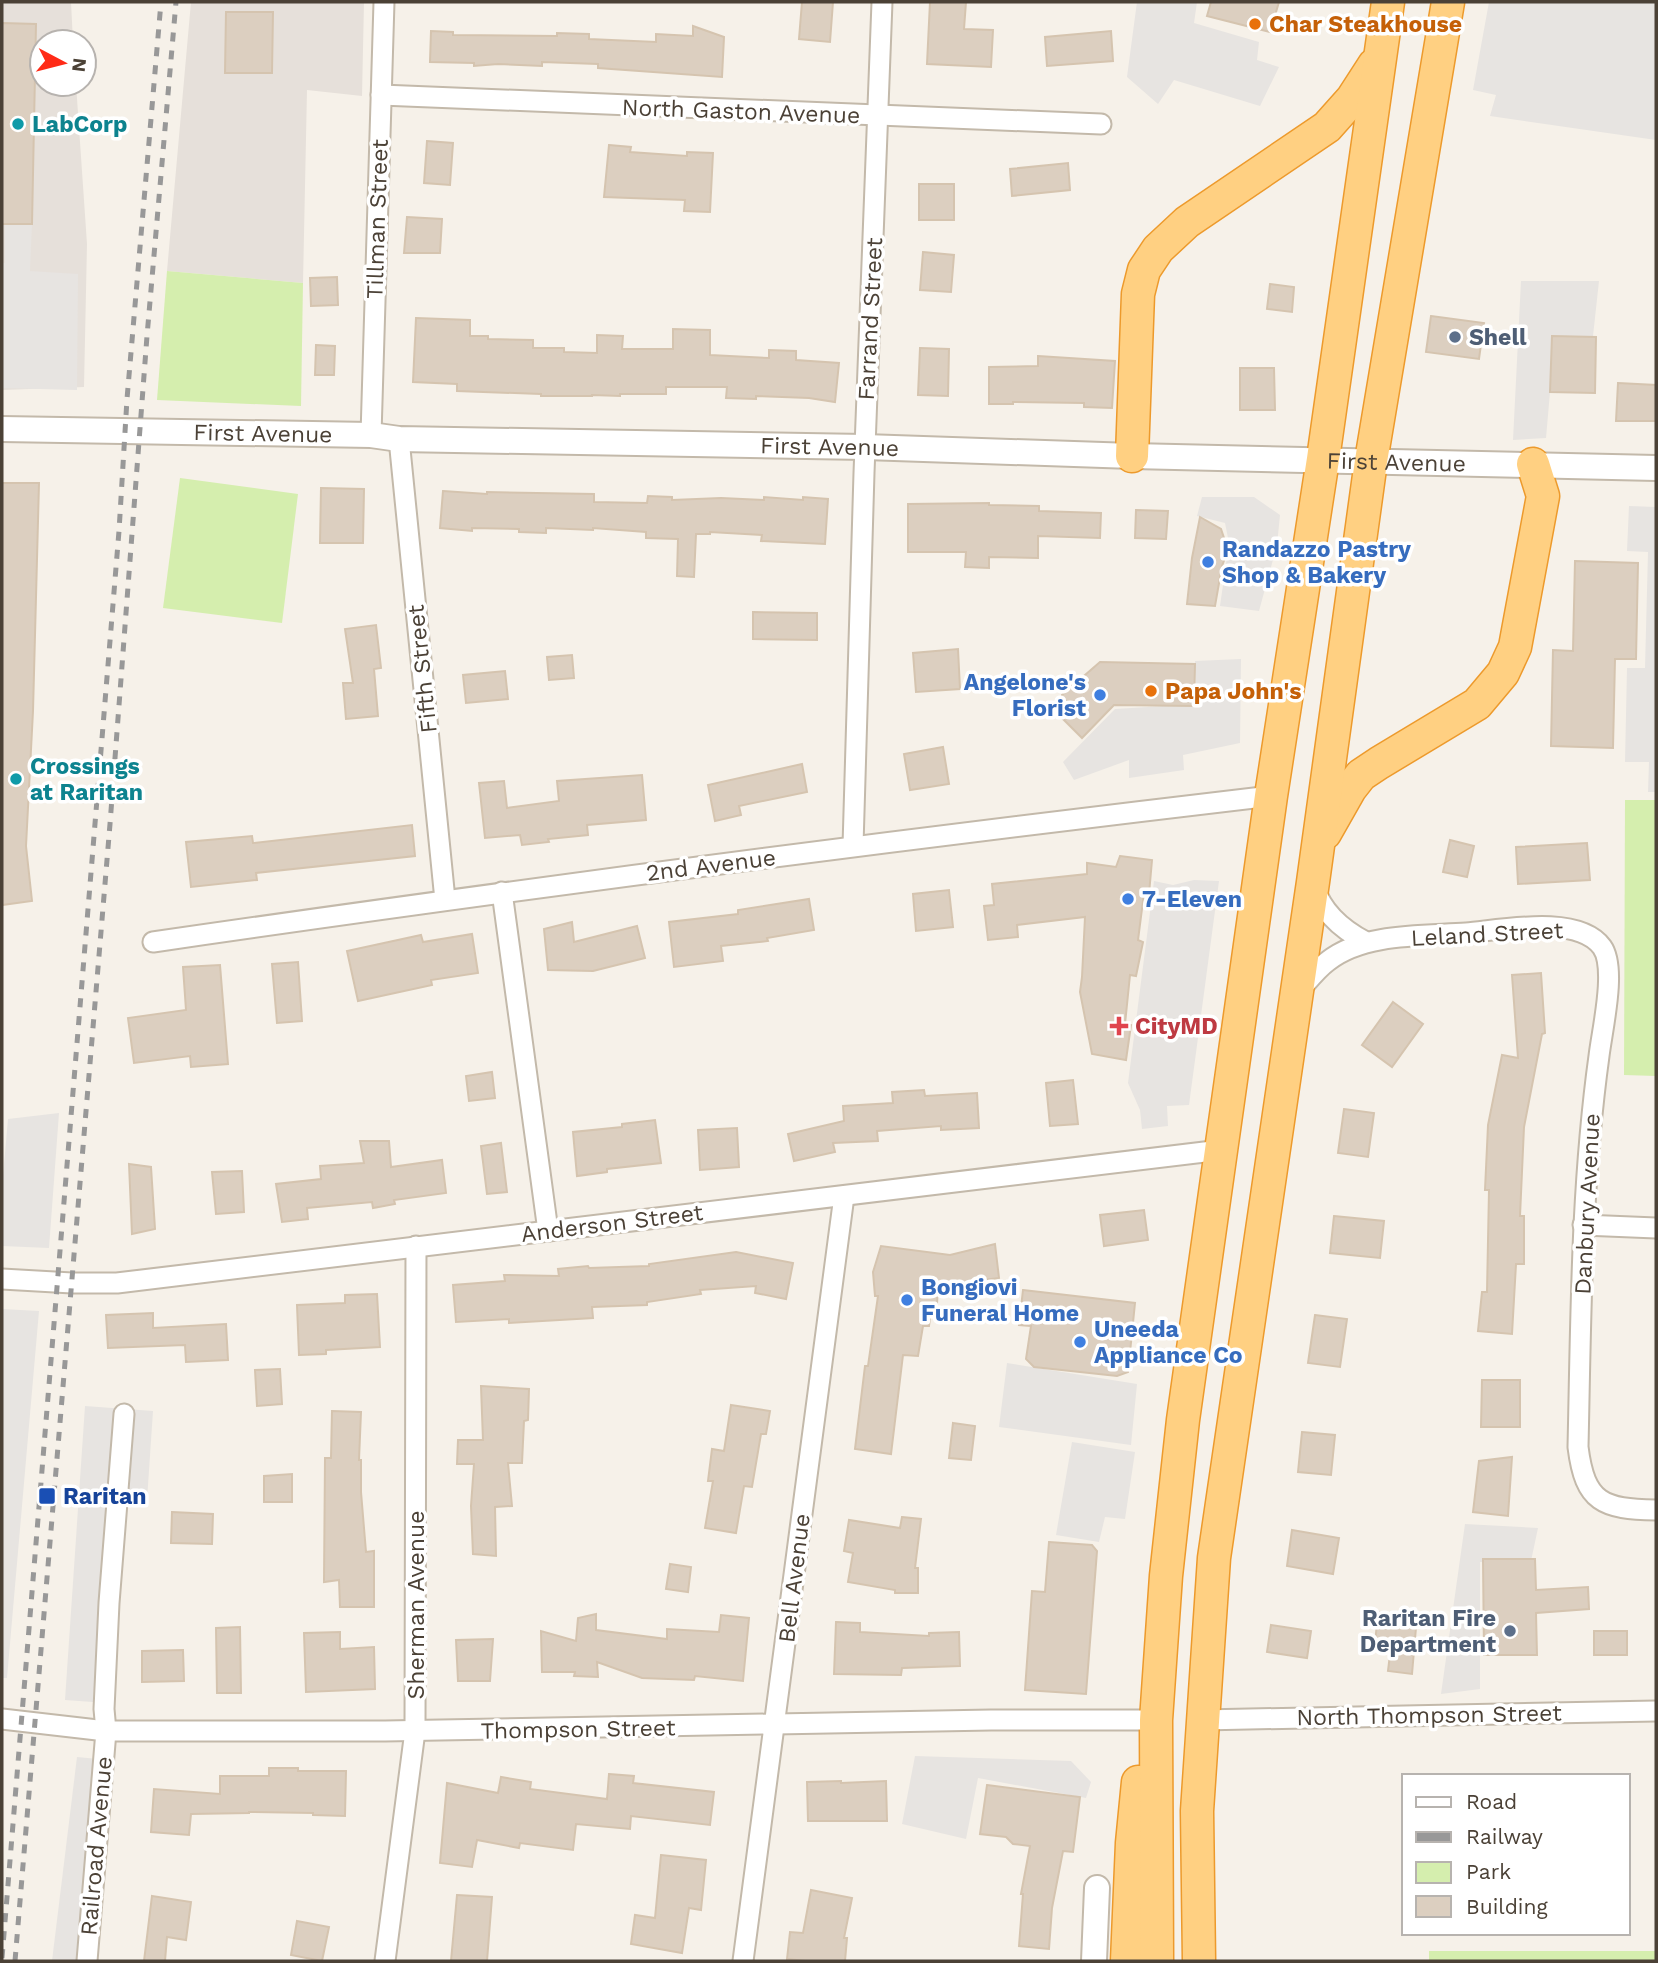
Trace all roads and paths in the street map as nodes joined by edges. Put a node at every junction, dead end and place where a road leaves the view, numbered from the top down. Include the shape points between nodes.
1 (384, 2) edge
2 (883, 2) edge
3 (1388, 2) edge
4 (1448, 2) edge
5 (1380, 55) junction
6 (381, 95) junction
7 (879, 117) junction
8 (1101, 124) dead end
9 (2, 429) edge
10 (371, 435) junction
11 (399, 439) junction
12 (865, 447) junction
13 (1132, 456) junction
14 (1323, 459) junction
15 (1371, 461) junction
16 (1533, 464) junction
17 (1656, 468) edge
18 (1270, 796) junction
19 (853, 846) junction
20 (1317, 848) junction
21 (1313, 882) junction
22 (502, 892) junction
23 (445, 900) junction
24 (153, 942) dead end
25 (1366, 943) junction
26 (1603, 948) joint
27 (1296, 995) junction
28 (1221, 1150) junction
29 (844, 1196) junction
30 (1583, 1225) junction
31 (1656, 1228) edge
32 (548, 1231) junction
33 (416, 1246) junction
34 (2, 1279) edge
35 (124, 1414) dead end
36 (1656, 1510) edge
37 (1656, 1711) edge
38 (2, 1719) edge
39 (1156, 1720) junction
40 (1202, 1720) junction
41 (775, 1725) junction
42 (106, 1731) junction
43 (415, 1731) junction
44 (1097, 1888) dead end
45 (87, 1961) edge
46 (385, 1961) edge
47 (743, 1961) edge
48 (1094, 1961) edge
49 (1126, 1961) edge
50 (1157, 1961) edge
51 (1200, 1961) edge

1 - 6 street, Tillman Street
2 - 7 street, Farrand Street
3 - 5 highway
4 - 15 highway
5 - 13 highway via 1352,99 1327,127 1188,222 1158,249 1144,270 1138,294
5 - 14 highway
6 - 7 street, North Gaston Avenue
6 - 10 street, Tillman Street
7 - 8 street, North Gaston Avenue
7 - 12 street, Farrand Street
9 - 10 street, First Avenue
10 - 11 street, First Avenue
11 - 12 street, First Avenue
11 - 23 street, Fifth Street
12 - 13 street, First Avenue
12 - 19 street, Farrand Street
13 - 14 street, First Avenue
14 - 15 street, First Avenue
14 - 18 highway
15 - 16 street, First Avenue
15 - 20 highway
16 - 17 street, First Avenue
16 - 20 highway via 1543,496 1515,647 1503,673 1477,704 1361,775
18 - 19 street, 2nd Avenue
18 - 28 highway
19 - 22 street, 2nd Avenue
20 - 21 highway
21 - 25 street via 1318,900 1333,918
21 - 27 highway
22 - 23 street, 2nd Avenue
22 - 32 street
23 - 24 street, 2nd Avenue
25 - 26 street, Leland Street via 1556,927 1587,934
25 - 27 street, Leland Street via 1327,961
26 - 30 street, Danbury Avenue via 1610,969
27 - 40 highway via 1214,1558
28 - 29 street, Anderson Street
28 - 39 highway via 1183,1420
29 - 32 street, Anderson Street
29 - 41 street, Bell Avenue
30 - 31 street
30 - 36 street, Danbury Avenue via 1578,1447 1583,1477 1603,1502
32 - 33 street, Anderson Street
33 - 34 street, Anderson Street via 117,1283
33 - 43 street, Sherman Avenue
35 - 42 street, Railroad Avenue via 109,1603
37 - 40 street, North Thompson Street
38 - 42 street, Thompson Street
39 - 41 street, Thompson Street
39 - 49 highway via 1136,1789
39 - 50 highway
40 - 51 highway via 1197,1811
41 - 43 street, Thompson Street
41 - 47 street, Bell Avenue
42 - 43 street, Thompson Street
42 - 45 street, Railroad Avenue
43 - 46 street, Sherman Avenue
44 - 48 street

